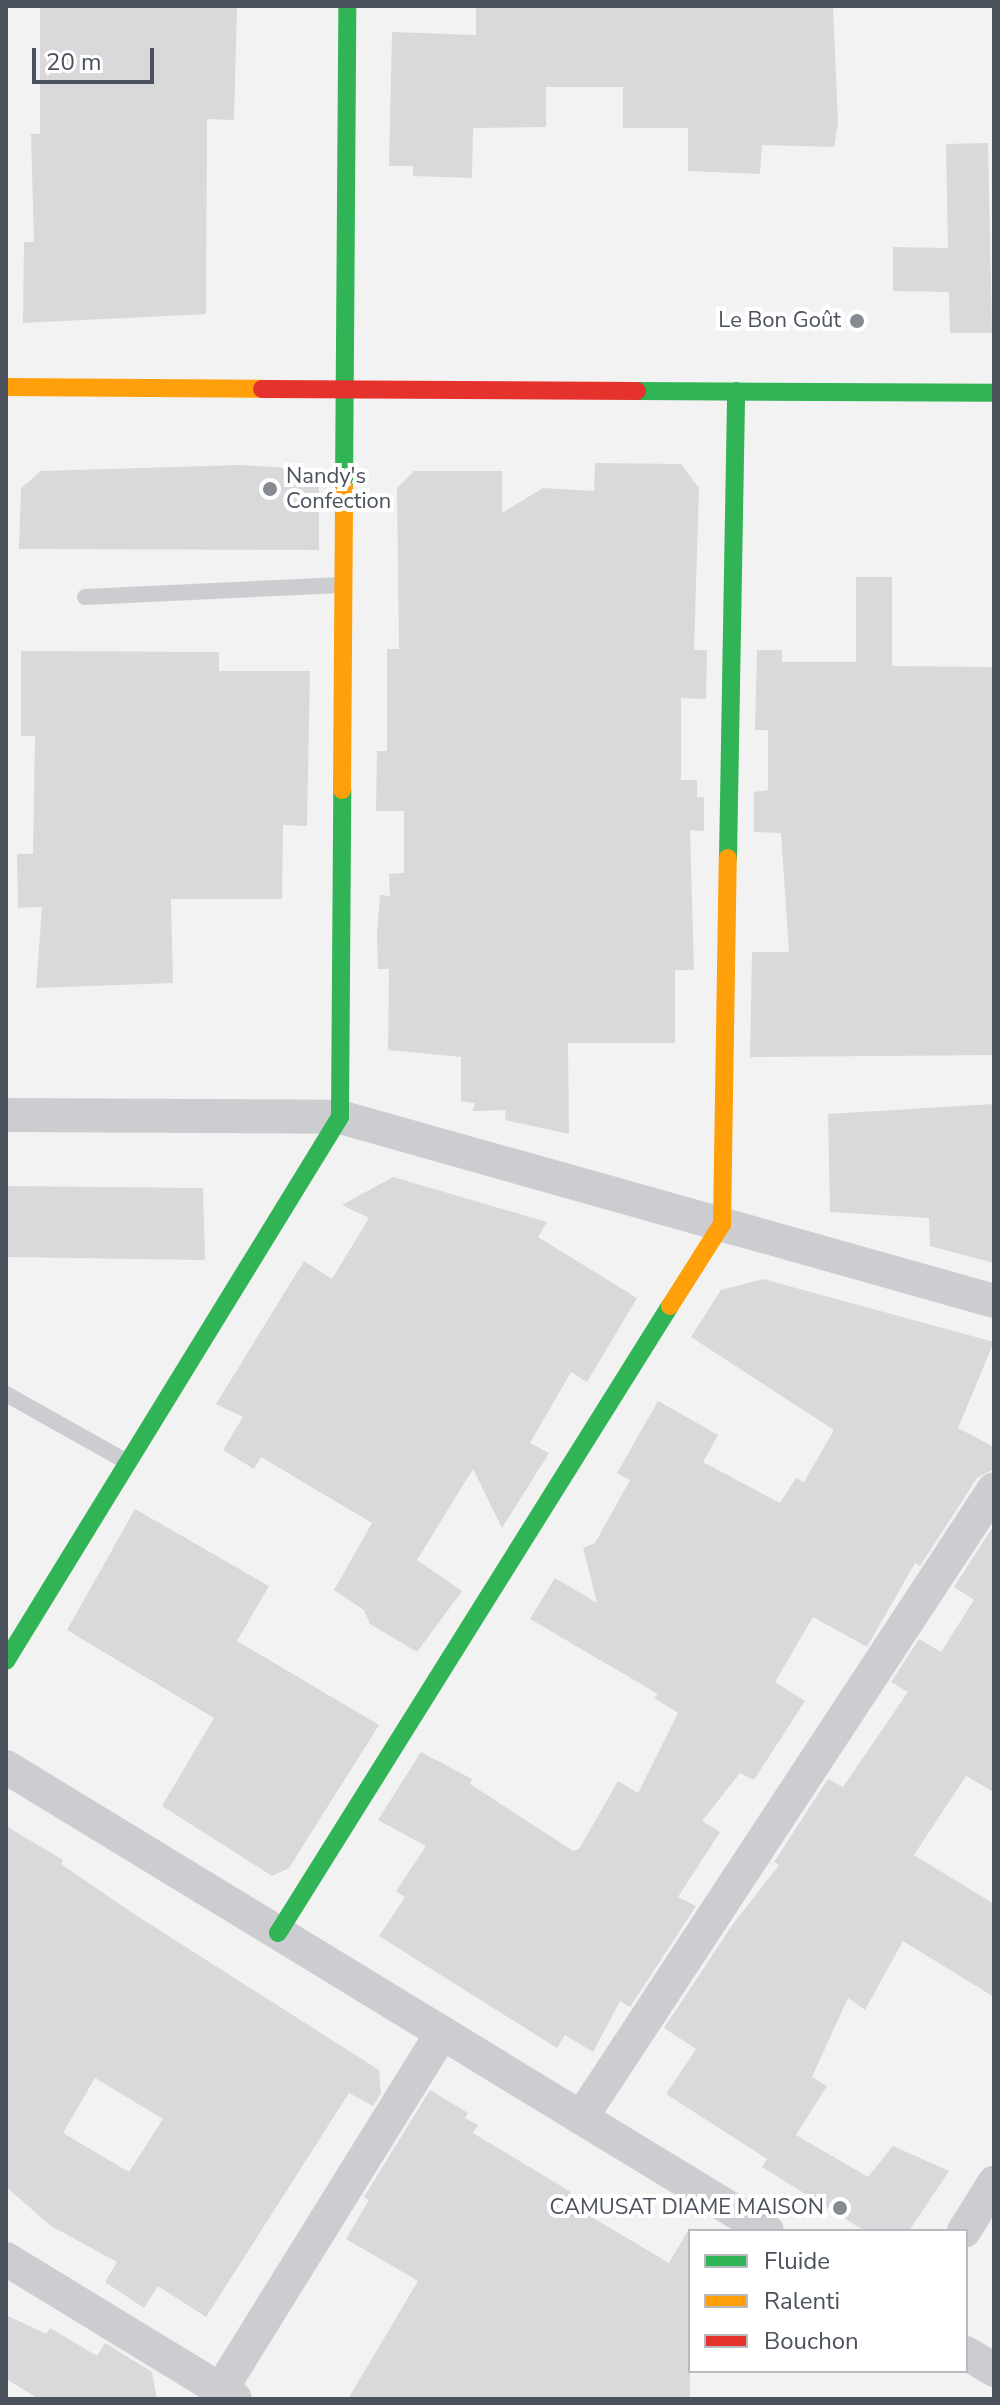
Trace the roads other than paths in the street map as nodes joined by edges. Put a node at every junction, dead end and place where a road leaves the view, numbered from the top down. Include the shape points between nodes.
1 (347, 6) edge
2 (6, 387) edge
3 (345, 388) junction
4 (736, 391) junction
5 (994, 393) edge
6 (344, 585) junction
7 (85, 597) dead end
8 (6, 1115) edge
9 (340, 1117) junction
10 (722, 1224) junction
11 (994, 1301) edge
12 (6, 1394) edge
13 (128, 1463) junction
14 (994, 1489) edge
15 (6, 1661) edge
16 (6, 1767) edge
17 (278, 1933) junction
18 (442, 2033) junction
19 (581, 2118) junction
20 (994, 2183) edge
21 (764, 2229) edge
22 (965, 2229) edge
23 (6, 2259) edge
24 (968, 2354) edge
25 (994, 2370) edge
26 (224, 2396) edge

1 - 3 street
2 - 3 street
3 - 4 street
3 - 6 street
4 - 5 street
4 - 10 street
6 - 7 lane
6 - 9 street
8 - 9 street
9 - 10 street
9 - 13 street
10 - 11 street
10 - 17 street
12 - 13 lane
13 - 15 street
14 - 19 street
16 - 17 street
17 - 18 street
18 - 19 street
18 - 26 street
19 - 21 street
20 - 22 street
23 - 26 street
24 - 25 street

